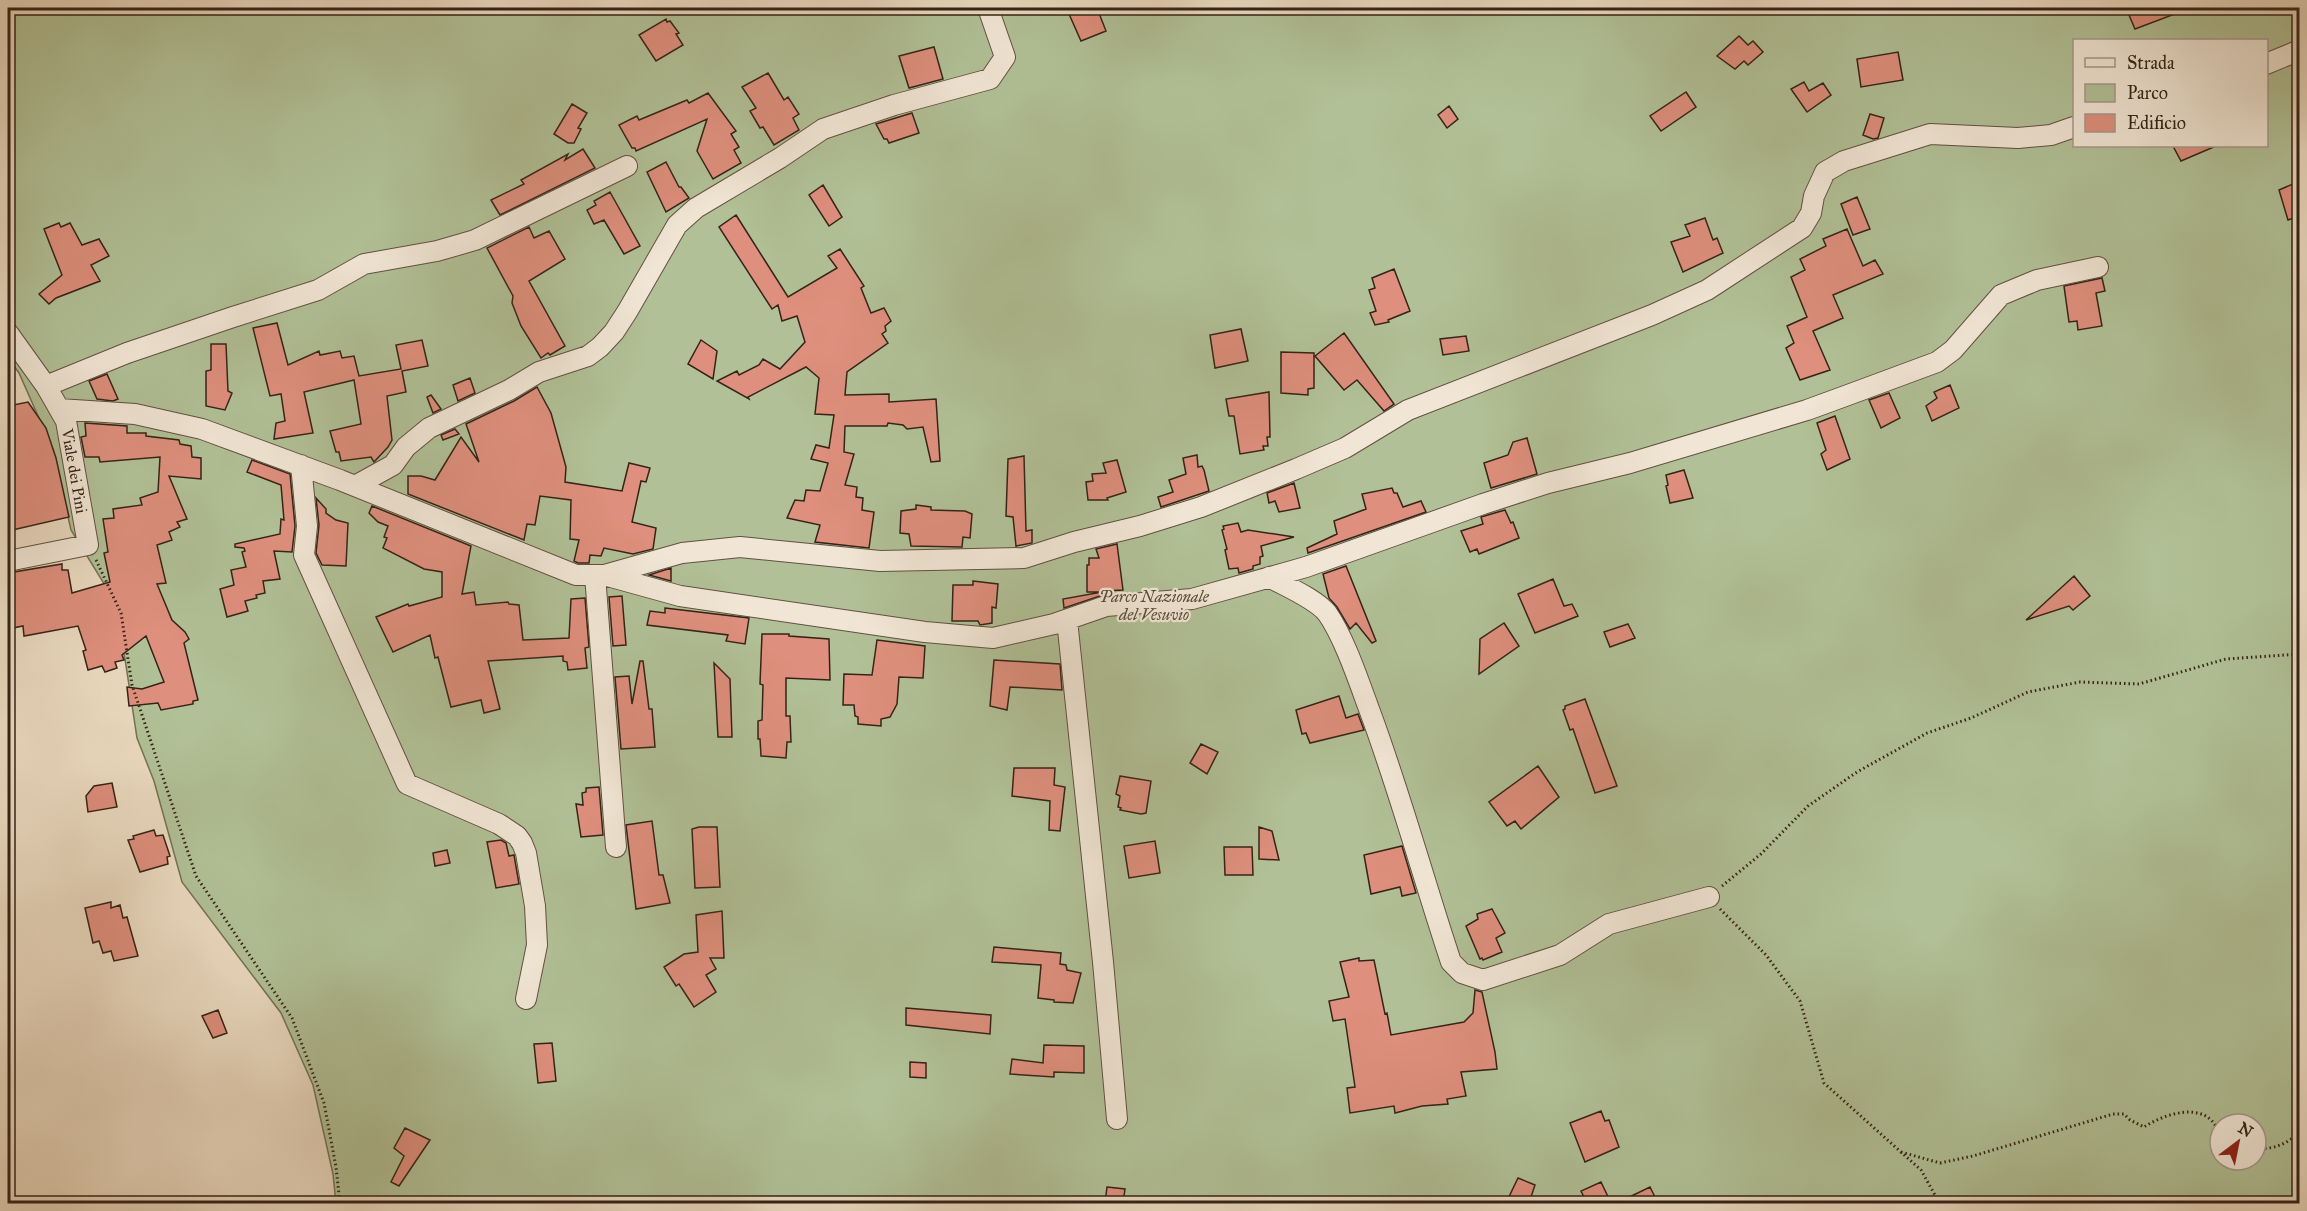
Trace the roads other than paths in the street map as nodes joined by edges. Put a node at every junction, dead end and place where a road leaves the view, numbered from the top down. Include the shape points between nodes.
1 (988, 8) edge
2 (2300, 50) edge
3 (2268, 63) edge
4 (2073, 127) edge
5 (627, 166) dead end
6 (2098, 267) dead end
7 (8, 333) edge
8 (46, 386) junction
9 (59, 409) junction
10 (301, 465) junction
11 (356, 486) junction
12 (8, 561) edge
13 (600, 575) junction
14 (1269, 577) junction
15 (1067, 620) junction
16 (616, 846) dead end
17 (1709, 897) road end
18 (526, 999) dead end
19 (1117, 1119) dead end

1 - 11 street via 1005,57 990,79 823,129 696,208 676,225 627,312 600,347 588,356 539,372 429,428 406,447 393,465
2 - 3 street
4 - 13 street via 2051,135 2018,138 1930,134 1844,161 1825,172 1802,228 1707,290 1632,324 1408,410 1345,448 1296,469 1201,507 1140,526 1024,558 880,561 740,547 682,553
5 - 8 street via 475,240 364,264 318,290 128,353
6 - 14 street via 2037,280 2001,295 1953,350 1937,362 1807,410 1548,483
7 - 8 street, Viale dei Pini
8 - 9 street, Viale dei Pini
9 - 10 street via 135,414 202,429
9 - 12 street, Viale dei Pini via 66,421 88,545
10 - 11 street
10 - 18 street via 307,526 304,555 407,784 499,824 517,836 526,852 537,945
11 - 13 street via 576,575
13 - 15 street via 680,596 925,632 993,638
13 - 16 street
14 - 15 street via 1192,598 1106,606
14 - 17 street via 1326,612 1339,636 1385,752 1451,962 1462,973 1483,980 1560,955 1609,924
15 - 19 street

